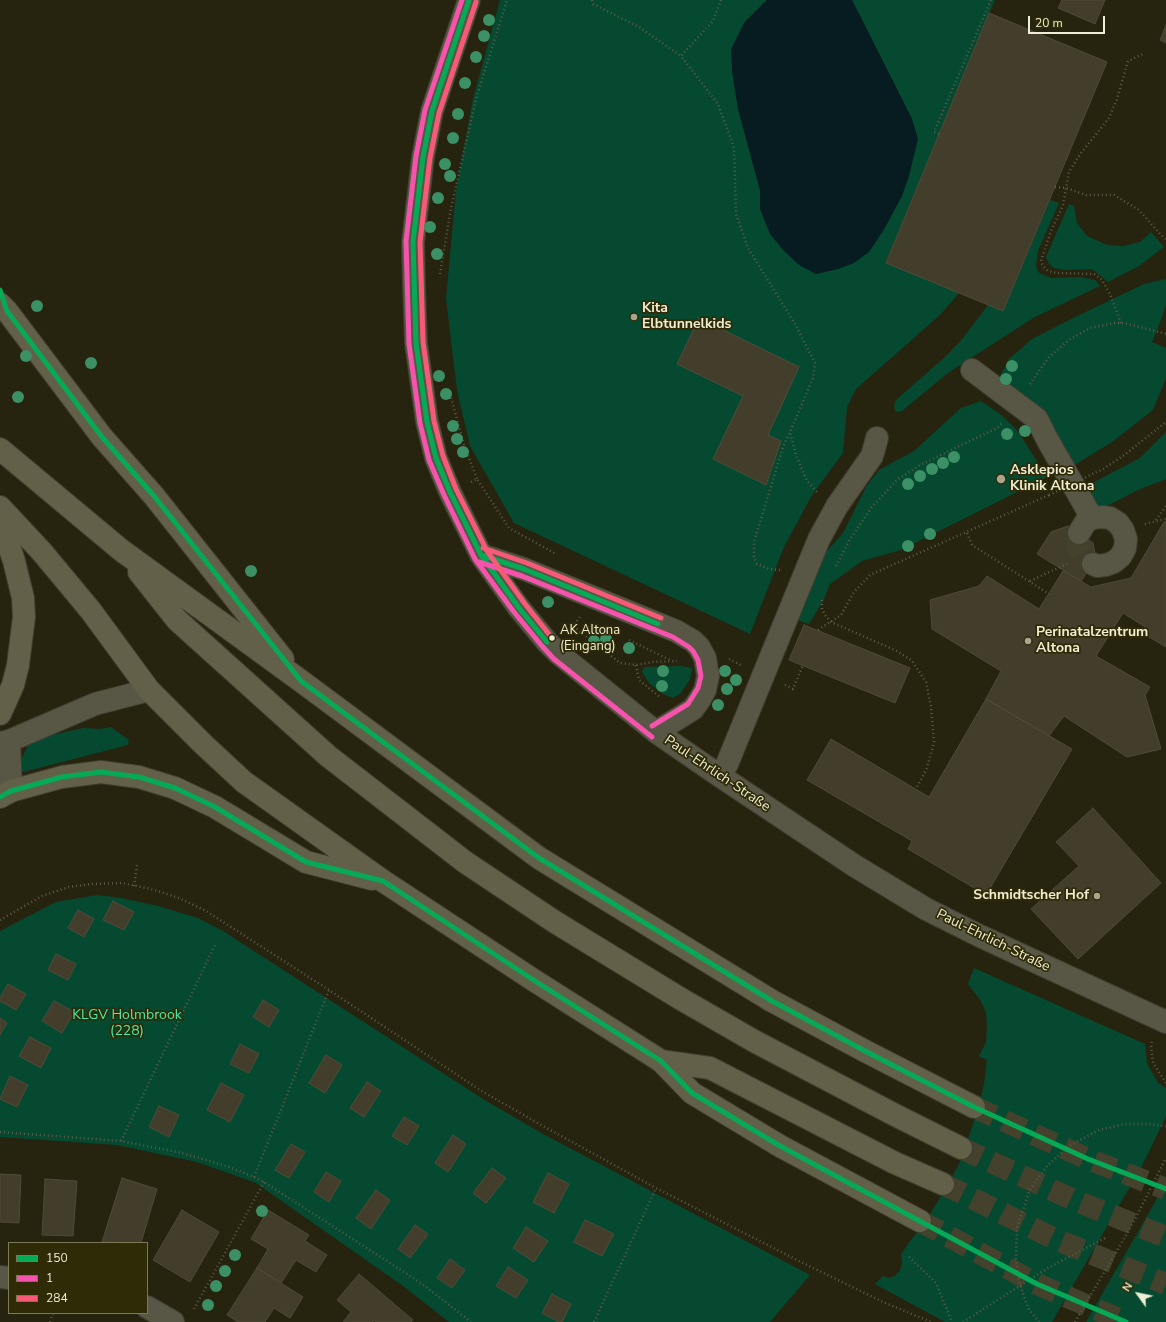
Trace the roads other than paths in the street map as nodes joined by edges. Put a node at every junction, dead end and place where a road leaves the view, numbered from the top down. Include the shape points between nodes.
1 (469, 0) edge
2 (0, 290) edge
3 (4, 307) edge
4 (972, 370) dead end
5 (877, 438) dead end
6 (0, 449) edge
7 (0, 507) edge
8 (0, 520) edge
9 (121, 550) junction
10 (481, 555) junction
11 (1084, 562) tunnel mouth
12 (301, 681) junction
13 (149, 690) junction
14 (0, 714) edge
15 (656, 732) junction
16 (4, 742) edge
17 (720, 776) junction
18 (5, 794) edge
19 (383, 881) junction
20 (1160, 1030) edge
21 (661, 1061) junction
22 (974, 1107) tunnel mouth
23 (961, 1148) tunnel mouth
24 (943, 1184) tunnel mouth
25 (920, 1222) tunnel mouth
26 (148, 1308) edge
27 (173, 1322) edge

1 - 10 street, Paul-Ehrlich-Straße via 432,111 423,157 413,242 416,343 427,422 436,458
2 - 3 highway
3 - 12 highway via 102,437 154,496
4 - 11 street via 1037,419 1086,526 1102,517 1110,518 1123,530 1125,548 1114,562 1106,566
5 - 17 street via 872,456 837,506 819,539 739,736
6 - 9 highway
7 - 13 highway via 42,552 86,606
8 - 14 highway via 14,561 23,598 24,617 13,686
9 - 12 highway
9 - 23 highway via 182,625 328,756 465,862 555,922 681,999 754,1041
10 - 15 street, Paul-Ehrlich-Straße via 547,642
10 - 15 street via 524,569 676,631 699,647 705,658 708,676 705,690 692,709
12 - 22 highway via 539,858 772,1001
13 - 16 street via 95,704
13 - 19 highway via 244,782
15 - 17 street, Paul-Ehrlich-Straße
16 - 18 street
17 - 20 street, Paul-Ehrlich-Straße via 855,866 926,909
18 - 19 highway via 62,777 102,772 139,777 175,788 215,807 306,862
19 - 21 highway
21 - 24 highway via 710,1068 895,1163
21 - 25 highway via 692,1093 780,1146
26 - 27 street

